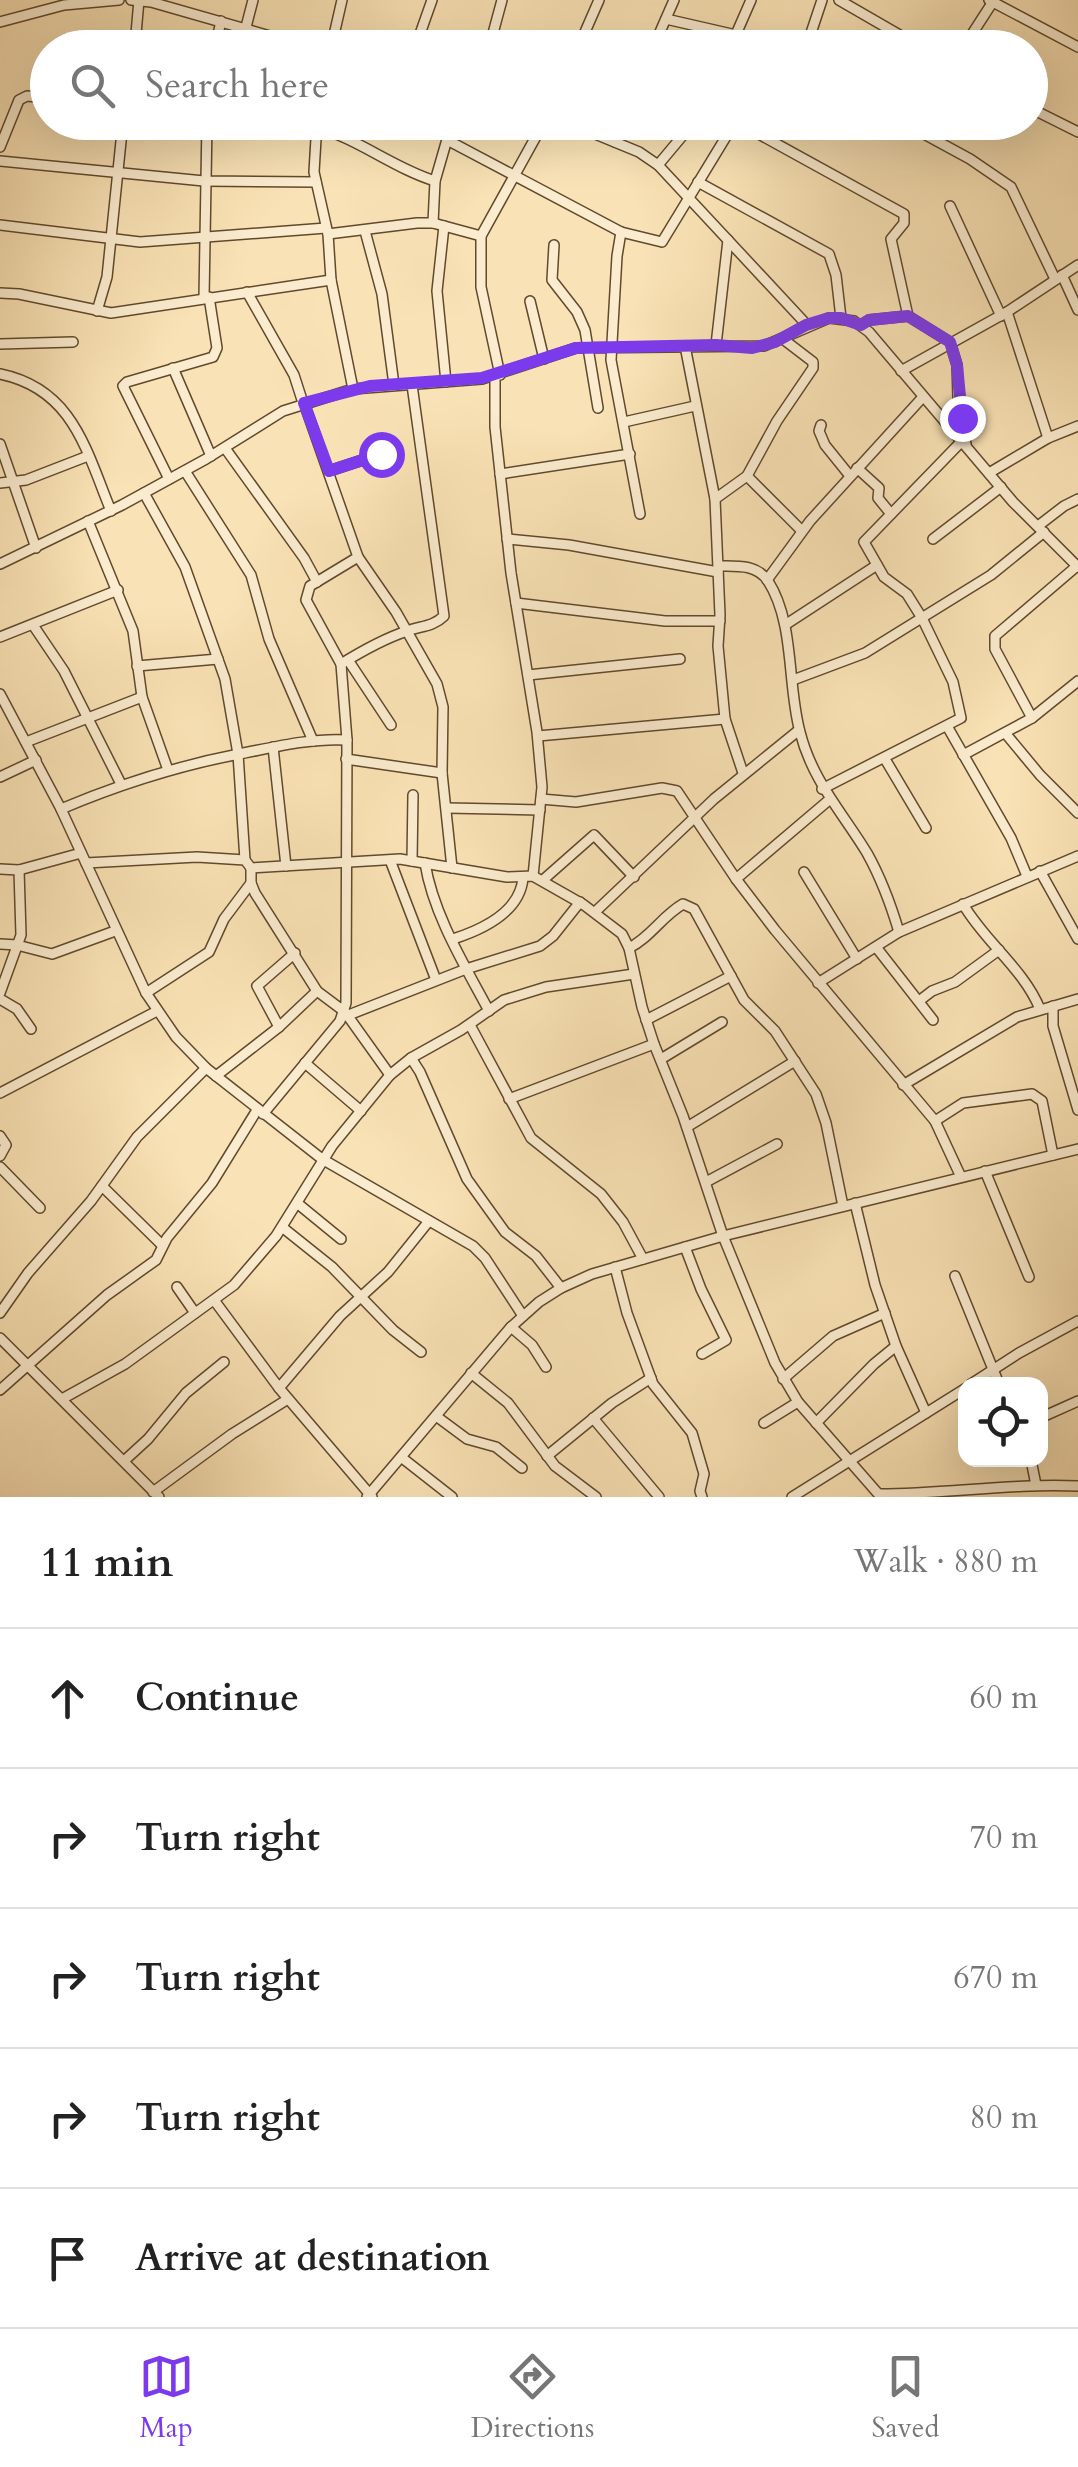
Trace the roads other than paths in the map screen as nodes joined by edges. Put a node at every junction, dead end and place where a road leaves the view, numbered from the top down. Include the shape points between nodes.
1 (119, 0) edge
2 (135, 0) edge
3 (252, 0) edge
4 (342, 0) edge
5 (432, 0) edge
6 (502, 0) edge
7 (598, 0) edge
8 (674, 0) edge
9 (751, 0) edge
10 (822, 0) edge
11 (839, 0) edge
12 (992, 0) edge
13 (151, 1) edge
14 (666, 19) junction
15 (222, 21) junction
16 (0, 22) edge
17 (246, 27) junction
18 (135, 30) edge
19 (220, 30) edge
20 (256, 30) edge
21 (335, 30) edge
22 (422, 30) edge
23 (494, 30) edge
24 (586, 30) edge
25 (661, 30) edge
26 (717, 30) edge
27 (738, 30) edge
28 (812, 30) edge
29 (891, 30) edge
30 (974, 30) edge
31 (1047, 30) edge
32 (1048, 31) edge
33 (1078, 47) edge
34 (30, 96) edge
35 (1048, 117) edge
36 (1078, 132) edge
37 (122, 140) edge
38 (206, 140) edge
39 (317, 140) edge
40 (347, 140) edge
41 (534, 140) edge
42 (609, 140) edge
43 (679, 140) edge
44 (725, 140) edge
45 (765, 140) edge
46 (935, 140) edge
47 (449, 142) joint
48 (614, 142) joint
49 (0, 147) edge
50 (0, 161) edge
51 (658, 165) junction
52 (117, 173) junction
53 (514, 176) junction
54 (204, 181) junction
55 (435, 181) junction
56 (316, 182) junction
57 (698, 182) junction
58 (690, 201) junction
59 (950, 206) dead end
60 (0, 225) edge
61 (438, 225) junction
62 (327, 231) junction
63 (365, 231) junction
64 (621, 232) junction
65 (480, 236) junction
66 (206, 238) junction
67 (728, 240) junction
68 (110, 241) junction
69 (554, 245) dead end
70 (1078, 264) edge
71 (1058, 277) junction
72 (332, 280) junction
73 (247, 292) junction
74 (0, 293) edge
75 (207, 297) junction
76 (530, 301) dead end
77 (1078, 310) edge
78 (97, 311) junction
79 (1004, 314) junction
80 (908, 316) junction
81 (841, 318) junction
82 (806, 325) junction
83 (861, 325) junction
84 (783, 338) junction
85 (72, 342) dead end
86 (950, 342) junction
87 (0, 344) edge
88 (716, 345) junction
89 (685, 346) junction
90 (588, 347) junction
91 (612, 348) junction
92 (544, 359) junction
93 (173, 368) junction
94 (901, 371) junction
95 (0, 374) edge
96 (498, 375) junction
97 (446, 382) junction
98 (394, 384) junction
99 (412, 384) junction
100 (352, 390) junction
101 (922, 398) junction
102 (304, 403) junction
103 (695, 406) junction
104 (598, 408) dead end
105 (624, 422) junction
106 (821, 425) dead end
107 (1078, 426) edge
108 (1048, 438) junction
109 (0, 444) edge
110 (964, 445) junction
111 (225, 448) junction
112 (381, 454) dead end
113 (630, 454) junction
114 (88, 456) junction
115 (211, 456) junction
116 (185, 471) junction
117 (329, 471) junction
118 (854, 472) junction
119 (989, 473) junction
120 (500, 474) junction
121 (747, 476) junction
122 (170, 479) junction
123 (13, 481) junction
124 (0, 483) edge
125 (1001, 487) junction
126 (144, 493) junction
127 (716, 499) junction
128 (1078, 500) edge
129 (110, 510) junction
130 (640, 514) dead end
131 (892, 514) junction
132 (88, 522) junction
133 (1041, 529) junction
134 (802, 531) junction
135 (507, 539) junction
136 (933, 539) dead end
137 (36, 548) junction
138 (358, 558) junction
139 (0, 564) edge
140 (877, 565) junction
141 (1078, 567) edge
142 (718, 569) junction
143 (768, 580) junction
144 (317, 582) junction
145 (118, 590) junction
146 (516, 603) junction
147 (922, 618) junction
148 (720, 621) junction
149 (33, 625) junction
150 (784, 625) junction
151 (407, 631) junction
152 (0, 637) edge
153 (218, 659) junction
154 (680, 659) dead end
155 (345, 662) junction
156 (138, 666) junction
157 (528, 675) junction
158 (793, 680) junction
159 (1078, 682) edge
160 (0, 694) edge
161 (142, 696) junction
162 (88, 716) junction
163 (1032, 718) junction
164 (725, 719) junction
165 (390, 725) dead end
166 (947, 726) junction
167 (799, 730) junction
168 (1006, 734) junction
169 (538, 736) junction
170 (347, 740) junction
171 (313, 741) junction
172 (26, 742) junction
173 (273, 747) junction
174 (238, 754) junction
175 (964, 755) junction
176 (885, 758) junction
177 (36, 760) junction
178 (346, 760) junction
179 (168, 770) junction
180 (442, 774) junction
181 (743, 774) junction
182 (0, 777) edge
183 (121, 784) junction
184 (822, 789) junction
185 (412, 795) dead end
186 (541, 798) junction
187 (829, 800) junction
188 (61, 808) junction
189 (447, 808) junction
190 (540, 810) junction
191 (1078, 813) edge
192 (695, 817) junction
193 (926, 828) dead end
194 (1078, 856) edge
195 (83, 858) junction
196 (390, 860) junction
197 (412, 861) junction
198 (346, 862) junction
199 (425, 863) junction
200 (248, 864) junction
201 (286, 866) junction
202 (452, 868) junction
203 (0, 869) edge
204 (19, 870) junction
205 (804, 872) dead end
206 (1040, 872) junction
207 (1027, 876) junction
208 (634, 877) junction
209 (533, 878) junction
210 (736, 879) junction
211 (251, 883) junction
212 (580, 902) junction
213 (963, 904) junction
214 (595, 912) junction
215 (115, 931) junction
216 (900, 932) junction
217 (1076, 932) edge
218 (453, 939) junction
219 (0, 944) edge
220 (17, 945) junction
221 (876, 946) junction
222 (630, 948) junction
223 (999, 950) junction
224 (295, 953) junction
225 (857, 959) junction
226 (466, 969) junction
227 (634, 974) junction
228 (730, 976) junction
229 (436, 980) junction
230 (818, 983) junction
231 (317, 991) junction
232 (146, 993) junction
233 (0, 996) edge
234 (1078, 999) edge
235 (919, 1000) junction
236 (1053, 1006) junction
237 (1040, 1009) junction
238 (157, 1011) junction
239 (489, 1011) junction
240 (346, 1014) junction
241 (646, 1020) junction
242 (934, 1020) dead end
243 (722, 1022) dead end
244 (470, 1024) junction
245 (279, 1027) junction
246 (31, 1029) dead end
247 (654, 1044) junction
248 (411, 1058) junction
249 (661, 1059) junction
250 (795, 1062) junction
251 (305, 1063) junction
252 (206, 1068) junction
253 (390, 1075) junction
254 (216, 1076) junction
255 (904, 1086) junction
256 (0, 1094) edge
257 (509, 1099) junction
258 (1078, 1110) edge
259 (362, 1111) junction
260 (260, 1112) junction
261 (935, 1122) junction
262 (687, 1127) junction
263 (0, 1136) edge
264 (777, 1144) dead end
265 (1078, 1148) edge
266 (1052, 1155) junction
267 (0, 1156) edge
268 (322, 1160) junction
269 (0, 1167) edge
270 (985, 1172) junction
271 (961, 1177) junction
272 (706, 1182) junction
273 (102, 1186) junction
274 (297, 1203) junction
275 (855, 1203) junction
276 (842, 1206) junction
277 (40, 1208) dead end
278 (429, 1221) junction
279 (282, 1227) junction
280 (723, 1236) junction
281 (341, 1239) dead end
282 (162, 1245) junction
283 (685, 1247) junction
284 (643, 1260) junction
285 (615, 1268) junction
286 (956, 1276) dead end
287 (1029, 1277) dead end
288 (177, 1287) dead end
289 (560, 1288) junction
290 (362, 1298) junction
291 (214, 1300) junction
292 (0, 1312) edge
293 (195, 1313) junction
294 (885, 1313) junction
295 (523, 1316) junction
296 (1078, 1321) edge
297 (511, 1328) junction
298 (0, 1338) edge
299 (896, 1346) junction
300 (421, 1352) dead end
301 (702, 1354) dead end
302 (224, 1362) dead end
303 (26, 1364) junction
304 (546, 1367) dead end
305 (992, 1370) junction
306 (471, 1372) junction
307 (982, 1377) edge
308 (996, 1377) edge
309 (651, 1378) junction
310 (782, 1379) junction
311 (279, 1388) junction
312 (0, 1390) edge
313 (958, 1393) edge
314 (62, 1399) junction
315 (288, 1399) junction
316 (1078, 1401) edge
317 (798, 1402) junction
318 (926, 1414) junction
319 (1048, 1414) edge
320 (436, 1416) junction
321 (593, 1418) junction
322 (764, 1423) dead end
323 (816, 1423) junction
324 (400, 1456) junction
325 (547, 1456) junction
326 (848, 1460) junction
327 (124, 1461) junction
328 (1032, 1467) edge
329 (522, 1468) dead end
330 (1024, 1484) junction
331 (1036, 1485) junction
332 (1078, 1486) edge
333 (156, 1494) edge
334 (369, 1496) edge
335 (880, 1496) edge
336 (452, 1497) edge
337 (596, 1497) edge
338 (660, 1497) edge
339 (702, 1497) edge
340 (792, 1497) edge
341 (1022, 1497) edge

1 - 16 street
2 - 13 street
2 - 18 street
3 - 17 street
4 - 21 street
5 - 22 street
6 - 23 street
7 - 24 street
8 - 14 street
9 - 27 street
10 - 28 street
11 - 29 street
12 - 30 street
12 - 31 street
13 - 15 street
14 - 25 street
14 - 26 street
15 - 17 street
15 - 19 street
17 - 20 street
32 - 33 street
34 - 49 street via 19,100
35 - 36 street
37 - 52 street
38 - 54 street
39 - 56 street
40 - 55 street
41 - 53 street
42 - 48 street
43 - 51 street
44 - 57 street
45 - 80 street via 904,214 904,224 890,238
46 - 71 street via 1010,187
47 - 53 street
47 - 55 street
48 - 51 street
50 - 52 street
51 - 58 street
52 - 54 street
52 - 68 street
53 - 64 street
53 - 65 street
54 - 56 street
54 - 66 street
55 - 61 street
56 - 62 street
57 - 58 street
57 - 81 street via 829,254
58 - 64 street via 662,242
58 - 67 street
59 - 79 street
60 - 68 street
61 - 63 street
61 - 65 street
61 - 97 street
62 - 63 street
62 - 66 street
62 - 72 street
63 - 98 street
64 - 91 street
65 - 96 street via 480,287
66 - 68 street
66 - 75 street
67 - 82 street
67 - 88 street
68 - 78 street
69 - 90 street via 552,280 582,321
70 - 71 street
71 - 77 street
71 - 79 street
72 - 73 street
72 - 100 street
73 - 75 street
73 - 102 street
74 - 78 street
75 - 78 street via 132,312
75 - 93 street via 216,354
76 - 92 street
79 - 86 street
79 - 108 street
80 - 83 street
80 - 86 street
81 - 82 street
81 - 83 street
82 - 84 street
83 - 94 street
84 - 88 street via 752,348
84 - 121 street via 814,365
85 - 87 street
86 - 94 street
86 - 110 street
88 - 89 street
89 - 91 street
89 - 103 street
90 - 91 street
90 - 92 street
90 - 104 street
91 - 105 street
92 - 96 street
93 - 115 street
93 - 122 street via 124,386
94 - 101 street
95 - 114 street via 50,395
96 - 97 street
96 - 120 street
97 - 99 street
98 - 99 street
98 - 100 street
99 - 151 street via 444,616
100 - 102 street
101 - 110 street
101 - 118 street
102 - 111 street
102 - 117 street
103 - 105 street
103 - 127 street
105 - 113 street
106 - 118 street via 820,438
107 - 108 street
108 - 119 street
109 - 123 street
110 - 119 street
110 - 131 street
111 - 115 street
111 - 144 street
112 - 117 street
113 - 120 street
113 - 130 street
114 - 123 street
114 - 129 street
115 - 116 street
116 - 122 street
116 - 171 street via 251,575 269,639
117 - 138 street
118 - 131 street via 879,488 878,498
118 - 134 street
119 - 125 street
120 - 135 street
121 - 127 street
121 - 134 street
122 - 126 street
123 - 124 street
123 - 137 street
125 - 133 street
125 - 136 street
126 - 129 street
126 - 153 street via 185,567
127 - 142 street
128 - 133 street
129 - 132 street
131 - 140 street via 864,539
132 - 137 street
132 - 145 street
133 - 141 street
133 - 147 street via 991,576
134 - 143 street
135 - 142 street
135 - 146 street
137 - 139 street
138 - 144 street
138 - 151 street
140 - 147 street
140 - 150 street
141 - 163 street via 994,642
142 - 143 street via 746,566
142 - 148 street
143 - 150 street
144 - 155 street via 306,600
145 - 149 street
145 - 156 street
146 - 148 street
146 - 157 street
147 - 158 street via 865,653
147 - 166 street via 962,715
148 - 164 street
149 - 152 street
149 - 162 street
150 - 158 street
151 - 155 street
151 - 180 street via 443,708
153 - 156 street
153 - 174 street
154 - 157 street
155 - 165 street
155 - 170 street
156 - 161 street
157 - 169 street
158 - 167 street
159 - 163 street
160 - 172 street
161 - 162 street
161 - 179 street
162 - 172 street
162 - 183 street
163 - 168 street
164 - 169 street
164 - 181 street
166 - 175 street
166 - 176 street
167 - 181 street
167 - 184 street
168 - 175 street
168 - 191 street
169 - 186 street
170 - 171 street
170 - 178 street
171 - 173 street
172 - 177 street
173 - 174 street
173 - 201 street
174 - 179 street
174 - 200 street
175 - 207 street
176 - 184 street
176 - 193 street
177 - 182 street
177 - 188 street
178 - 180 street
178 - 198 street
179 - 183 street
180 - 189 street
181 - 192 street
183 - 188 street
184 - 187 street
185 - 197 street
186 - 190 street
186 - 192 street via 576,802 672,788
187 - 210 street
187 - 216 street via 868,856
188 - 195 street
189 - 190 street
189 - 202 street
190 - 209 street
192 - 208 street
192 - 210 street
194 - 206 street
195 - 200 street via 197,856
195 - 204 street
195 - 215 street
196 - 197 street
196 - 198 street
196 - 229 street
197 - 199 street
198 - 201 street
198 - 240 street
199 - 202 street
199 - 218 street
200 - 201 street
200 - 211 street
202 - 209 street
203 - 204 street
204 - 220 street
205 - 225 street
206 - 207 street
206 - 217 street
207 - 213 street
208 - 209 street via 594,835
208 - 214 street
209 - 212 street
209 - 218 street via 494,921
210 - 230 street
211 - 224 street
211 - 232 street via 208,952
212 - 214 street
212 - 226 street via 540,946
213 - 216 street
213 - 223 street
214 - 222 street
215 - 220 street via 56,954
215 - 232 street
216 - 221 street
218 - 226 street
219 - 220 street
220 - 233 street
221 - 225 street
221 - 235 street
222 - 227 street
222 - 228 street via 688,905
223 - 235 street
223 - 237 street
224 - 231 street
224 - 245 street via 257,986
225 - 230 street
226 - 229 street
226 - 239 street
227 - 239 street via 546,987
227 - 241 street
228 - 241 street
228 - 250 street
229 - 240 street
230 - 255 street
231 - 240 street
231 - 245 street
232 - 238 street
233 - 246 street
234 - 236 street
235 - 242 street
236 - 237 street
236 - 258 street via 1052,1026
237 - 255 street
238 - 252 street
238 - 256 street
239 - 244 street
240 - 251 street
240 - 253 street
241 - 247 street
243 - 249 street
244 - 248 street
244 - 257 street
245 - 254 street
247 - 249 street
247 - 257 street
248 - 253 street
248 - 289 street via 467,1180 505,1232 536,1256
249 - 262 street
250 - 262 street
250 - 276 street via 823,1108
251 - 259 street
251 - 260 street
252 - 254 street
252 - 273 street via 137,1137
253 - 259 street
254 - 260 street
255 - 261 street
257 - 284 street via 531,1138 602,1194
259 - 268 street
260 - 268 street
260 - 282 street
261 - 266 street via 963,1103 1032,1094 1042,1101
261 - 271 street
262 - 272 street
263 - 267 street via 6,1145
264 - 272 street
265 - 266 street
266 - 270 street
268 - 274 street
268 - 278 street
269 - 277 street
270 - 271 street
270 - 287 street
271 - 275 street
272 - 280 street
273 - 282 street
273 - 292 street
274 - 279 street
274 - 281 street
275 - 276 street
275 - 294 street
276 - 280 street
278 - 290 street
278 - 295 street via 485,1258
279 - 290 street
279 - 291 street via 251,1268
280 - 283 street
280 - 310 street
282 - 303 street via 156,1260
283 - 284 street
283 - 301 street via 726,1340
284 - 285 street
285 - 289 street
285 - 309 street
286 - 305 street
288 - 293 street
289 - 295 street
290 - 300 street
290 - 311 street
291 - 293 street
291 - 311 street
293 - 314 street
294 - 299 street
294 - 310 street via 834,1336
295 - 297 street
296 - 305 street
297 - 304 street
297 - 306 street
298 - 303 street
299 - 318 street
299 - 323 street
302 - 327 street via 186,1392
303 - 312 street
303 - 314 street
305 - 307 street
305 - 308 street
306 - 320 street
306 - 325 street via 508,1404
309 - 321 street
309 - 339 street via 692,1433 704,1474
310 - 317 street
311 - 315 street
313 - 318 street
314 - 327 street
315 - 333 street
315 - 334 street
316 - 319 street
317 - 322 street
317 - 323 street
318 - 326 street
320 - 324 street
320 - 329 street via 467,1440 502,1450
321 - 325 street
321 - 338 street
323 - 326 street
324 - 334 street
324 - 336 street
325 - 337 street
326 - 335 street
326 - 340 street
327 - 333 street
328 - 331 street
330 - 331 street
330 - 335 street
330 - 341 street
331 - 332 street

